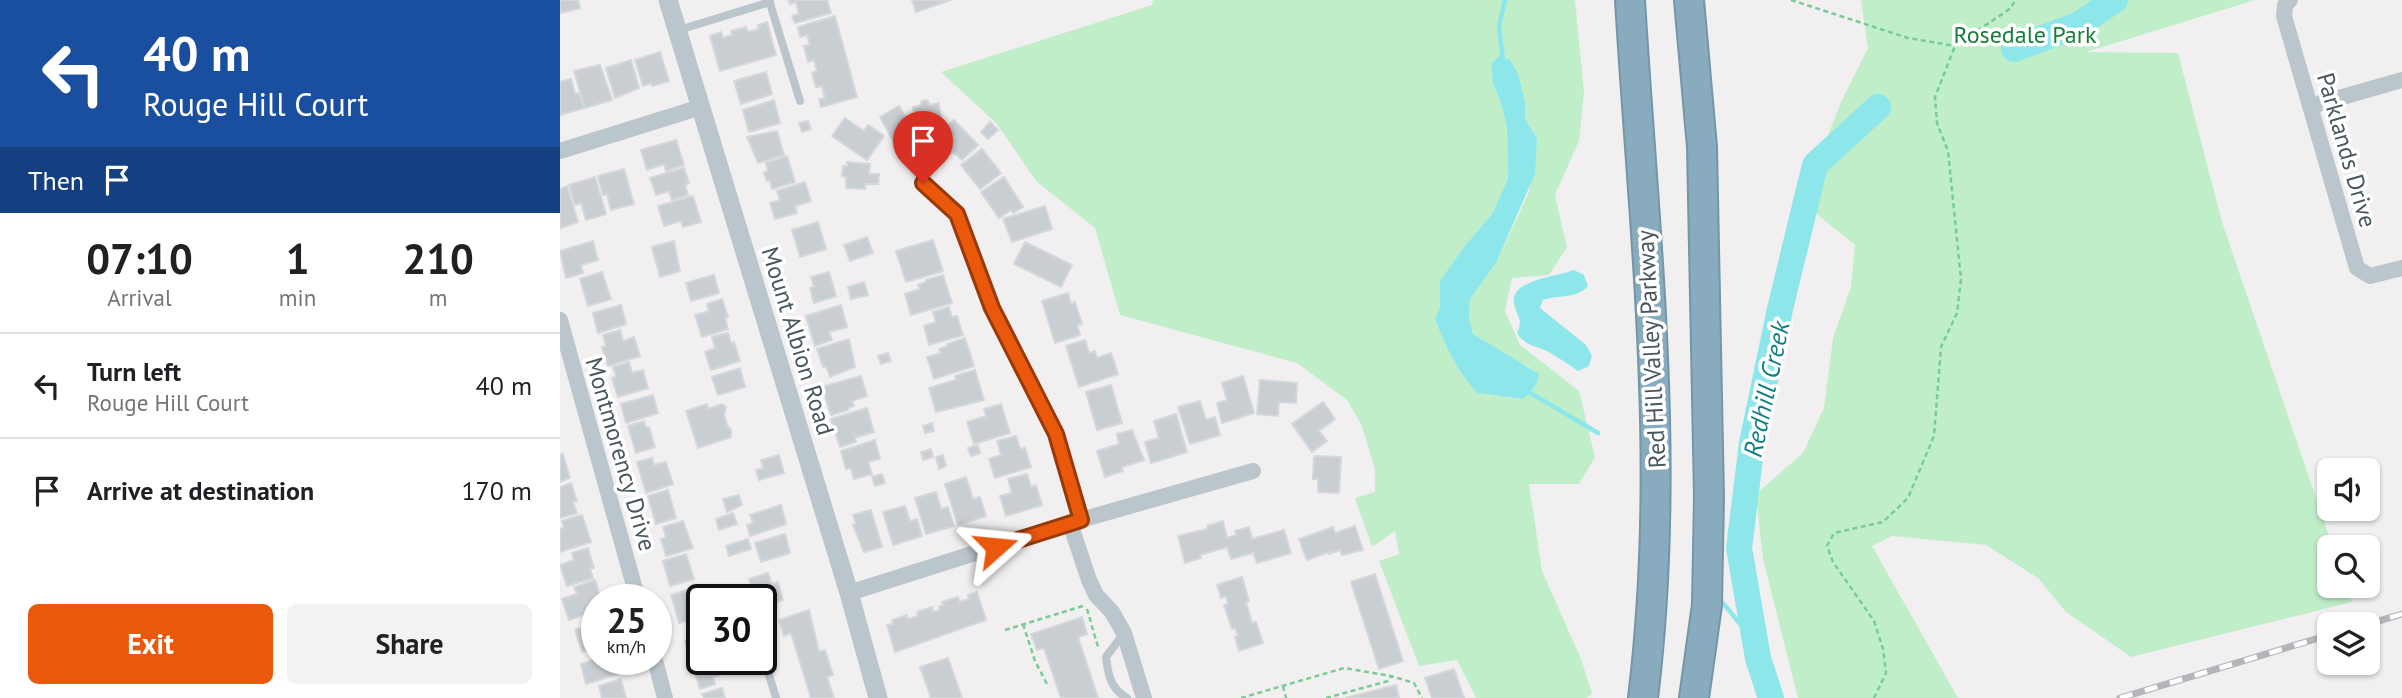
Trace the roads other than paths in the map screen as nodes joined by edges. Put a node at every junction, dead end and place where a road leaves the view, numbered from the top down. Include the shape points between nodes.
1 (668, 0) edge
2 (1630, 0) edge
3 (1689, 0) edge
4 (2290, 0) edge
5 (770, 1) edge
6 (677, 30) junction
7 (2402, 80) edge
8 (800, 101) dead end
9 (2311, 106) junction
10 (701, 107) junction
11 (560, 150) edge
12 (923, 183) dead end
13 (2402, 268) edge
14 (560, 320) edge
15 (1253, 471) dead end
16 (1076, 522) junction
17 (634, 584) edge
18 (849, 593) junction
19 (1124, 633) junction
20 (659, 675) edge
21 (769, 675) edge
22 (665, 698) edge
23 (776, 698) edge
24 (878, 698) edge
25 (1126, 698) edge
26 (1144, 698) edge
27 (1643, 698) edge
28 (1694, 698) edge

1 - 6 street, Mount Albion Road
2 - 27 highway, Red Hill Valley Parkway via 1656,404 1655,575
3 - 28 highway via 1702,147 1709,497 1707,605
4 - 9 street, Parklands Drive via 2284,16
5 - 6 lane
5 - 8 lane
6 - 10 street, Mount Albion Road
7 - 9 street
9 - 13 street, Parklands Drive via 2357,268 2370,276
10 - 11 street
10 - 18 street, Mount Albion Road
12 - 16 street via 957,214 992,308 1056,434
14 - 17 street, Montmorency Drive
15 - 16 street
16 - 18 street
16 - 19 street via 1089,580
18 - 24 street, Mount Albion Road
19 - 25 lane via 1106,657 1109,677 1117,693
19 - 26 street
20 - 22 street
21 - 23 lane

